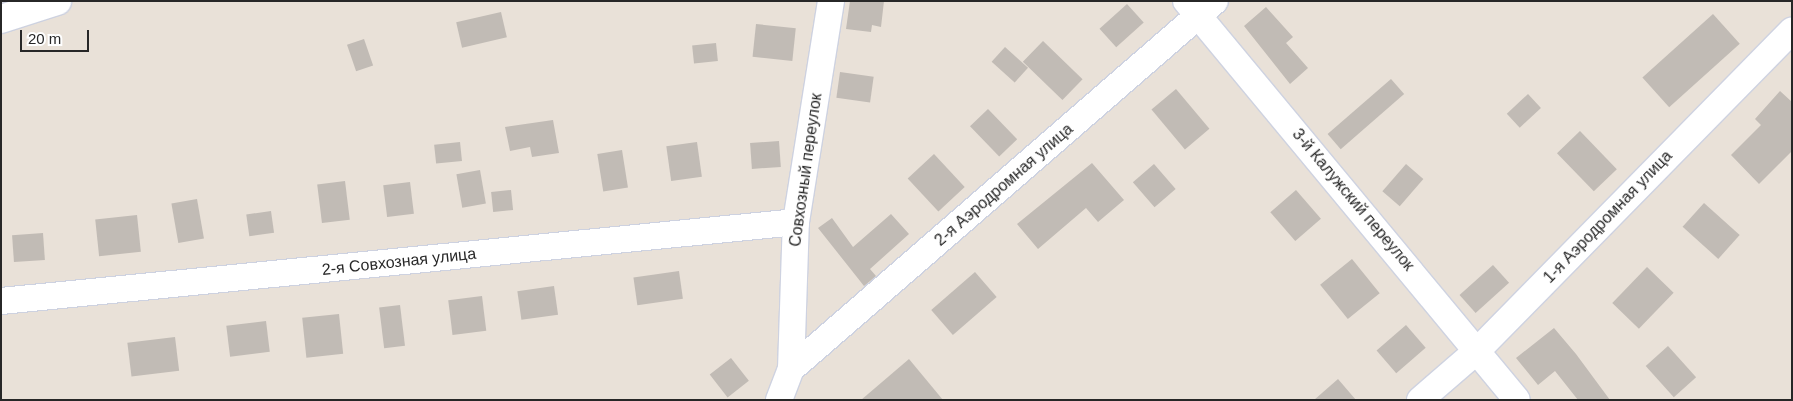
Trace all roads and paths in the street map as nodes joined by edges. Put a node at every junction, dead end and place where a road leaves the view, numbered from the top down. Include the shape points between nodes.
1 (57, 1) edge
2 (831, 1) edge
3 (1200, 6) edge
4 (1, 19) edge
5 (1792, 30) edge
6 (796, 222) junction
7 (1, 301) edge
8 (1478, 350) junction
9 (791, 369) junction
10 (779, 400) edge
11 (1420, 400) edge
12 (1517, 400) edge

1 - 4 main road
2 - 6 street, Совхозный переулок
3 - 8 street, 3-й Калужский переулок
3 - 9 street, 2-я Аэродромная улица
5 - 8 street, 1-я Аэродромная улица
6 - 7 street, 2-я Совхозная улица
6 - 9 street, Совхозный переулок
8 - 11 street, 1-я Аэродромная улица
8 - 12 street, 3-й Калужский переулок
9 - 10 street

